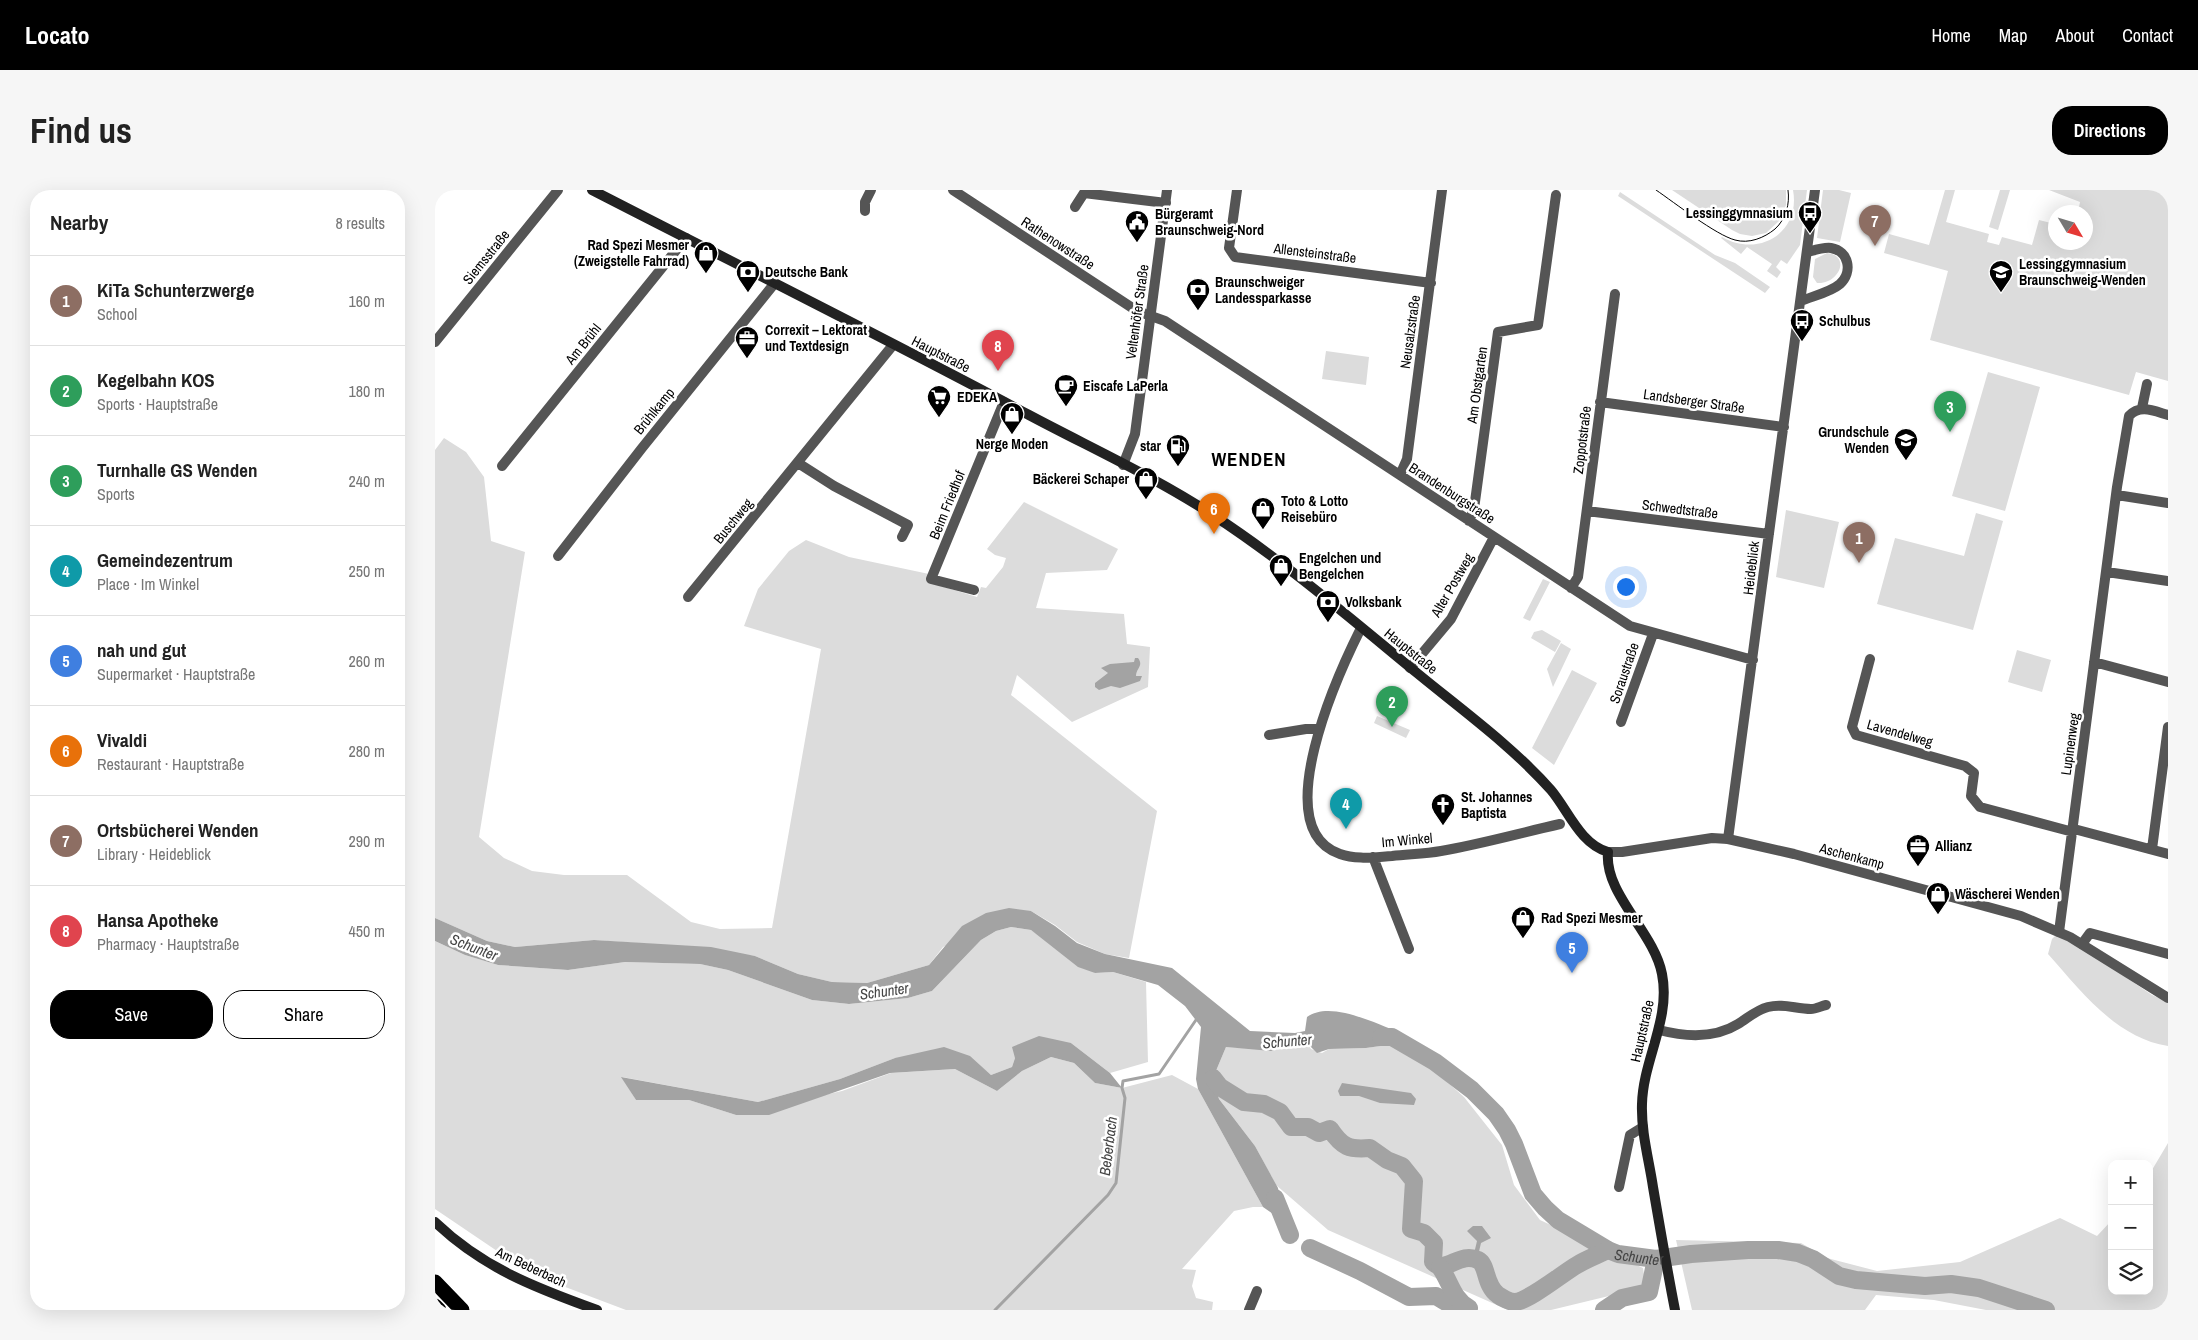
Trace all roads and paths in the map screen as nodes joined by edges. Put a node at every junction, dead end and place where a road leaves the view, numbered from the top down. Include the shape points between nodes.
1 (558, 190) edge
2 (592, 190) edge
3 (871, 190) edge
4 (953, 190) edge
5 (1167, 190) edge
6 (1237, 190) edge
7 (1442, 190) edge
8 (1815, 190) edge
9 (1556, 195) dead end
10 (1166, 203) junction
11 (1075, 207) dead end
12 (865, 211) dead end
13 (686, 238) junction
14 (1808, 252) junction
15 (1431, 282) junction
16 (774, 284) junction
17 (1615, 294) dead end
18 (1801, 301) junction
19 (1150, 315) junction
20 (435, 342) edge
21 (893, 345) junction
22 (2147, 384) dead end
23 (1004, 402) junction
24 (1601, 402) junction
25 (2142, 408) junction
26 (2168, 415) edge
27 (1784, 427) junction
28 (799, 463) junction
29 (1123, 465) junction
30 (502, 466) dead end
31 (1400, 475) junction
32 (2117, 494) junction
33 (2168, 503) edge
34 (1587, 511) junction
35 (1469, 521) junction
36 (1769, 534) junction
37 (902, 536) dead end
38 (1494, 537) junction
39 (558, 556) dead end
40 (2107, 572) junction
41 (2168, 580) edge
42 (1571, 588) junction
43 (974, 590) dead end
44 (688, 597) dead end
45 (1361, 628) junction
46 (1653, 634) junction
47 (1870, 659) dead end
48 (1753, 660) junction
49 (2094, 662) junction
50 (1410, 668) junction
51 (2168, 682) edge
52 (1621, 722) dead end
53 (2168, 728) edge
54 (1319, 729) junction
55 (1269, 735) dead end
56 (1559, 824) dead end
57 (2073, 830) junction
58 (1728, 839) junction
59 (2152, 849) junction
60 (1608, 852) junction
61 (2168, 854) edge
62 (1373, 857) junction
63 (2059, 932) junction
64 (2082, 944) junction
65 (1409, 949) dead end
66 (2168, 954) edge
67 (2168, 998) edge
68 (1826, 1005) dead end
69 (1659, 1030) junction
70 (1643, 1127) junction
71 (1619, 1187) dead end
72 (435, 1222) edge
73 (435, 1282) edge
74 (1257, 1291) dead end
75 (435, 1306) edge
76 (439, 1310) edge
77 (462, 1310) edge
78 (597, 1310) edge
79 (1249, 1310) edge
80 (1675, 1310) edge

1 - 20 street, Siemsstraße
2 - 13 main road, Hauptstraße
3 - 12 street
4 - 19 street, Rathenowstraße via 1137,311
5 - 10 street, Veltenhöfer Straße
6 - 15 street, Allensteinstraße via 1229,248 1235,257
7 - 15 street, Neusalzstraße
8 - 14 street, Heideblick
9 - 35 street, Am Obstgarten via 1537,326 1498,332 1474,509
10 - 11 street via 1084,193
10 - 19 street, Veltenhöfer Straße
13 - 16 main road, Hauptstraße
13 - 30 street, Am Brühl
14 - 18 street, Heideblick
14 - 18 street via 1828,248 1839,251 1847,261 1847,272 1837,286
15 - 31 street, Neusalzstraße via 1407,460
16 - 21 main road, Hauptstraße
16 - 39 street, Brühlkamp
17 - 24 street, Zoppotstraße
18 - 27 street, Heideblick
19 - 29 street, Veltenhöfer Straße via 1135,434
19 - 31 street, Brandenburgstraße via 1165,321
21 - 23 main road, Hauptstraße
21 - 28 street, Buschweg
22 - 25 street, Lupinenweg
23 - 29 main road, Hauptstraße
23 - 43 street, Beim Friedhof via 931,579
24 - 27 street, Landsberger Straße
24 - 34 street, Zoppotstraße
25 - 26 street
25 - 32 street, Lupinenweg via 2129,416
27 - 36 street, Heideblick
28 - 37 street via 834,486 908,525
28 - 44 street, Buschweg
29 - 45 main road, Hauptstraße via 1191,501 1247,538
31 - 35 street, Brandenburgstraße
32 - 33 street
32 - 40 street, Lupinenweg
34 - 36 street, Schwedtstraße
34 - 42 street, Zoppotstraße via 1578,577
35 - 38 street, Brandenburgstraße
36 - 48 street, Heideblick
38 - 42 street, Brandenburgstraße
38 - 50 street, Alter Postweg via 1451,619
40 - 41 street
40 - 49 street, Lupinenweg
42 - 46 street, Brandenburgstraße via 1630,626
45 - 50 main road, Hauptstraße
45 - 54 street, Im Winkel
46 - 48 street, Brandenburgstraße
46 - 52 street, Soraustraße
47 - 57 street, Lavendelweg via 1853,720 1853,732 1969,769 1974,773 1971,796 1980,806
48 - 58 street, Heideblick
49 - 51 street
49 - 57 street, Lupinenweg
50 - 60 main road, Hauptstraße via 1524,763 1563,805 1588,842
53 - 59 street
54 - 55 street via 1306,728
54 - 62 street, Im Winkel via 1308,798 1308,816 1313,828 1331,850 1347,856
56 - 62 street, Im Winkel via 1441,851
57 - 59 street
57 - 63 street, Lupinenweg
58 - 60 street, Aschenkamp via 1712,838
58 - 63 street, Aschenkamp via 1818,860 2021,916
59 - 61 street
60 - 69 main road, Hauptstraße via 1608,868 1613,883 1661,967 1664,998
62 - 65 street, Im Winkel
63 - 64 street, Aschenkamp
64 - 66 street via 2090,934
64 - 67 street, Aschenkamp
68 - 69 street via 1812,1009 1781,1005 1768,1007 1713,1035 1671,1034
69 - 70 main road, Hauptstraße via 1645,1079
70 - 71 street via 1630,1135
70 - 80 main road, Hauptstraße
72 - 78 main road, Am Beberbach via 477,1256 507,1274
73 - 77 highway
74 - 79 street
75 - 76 highway

